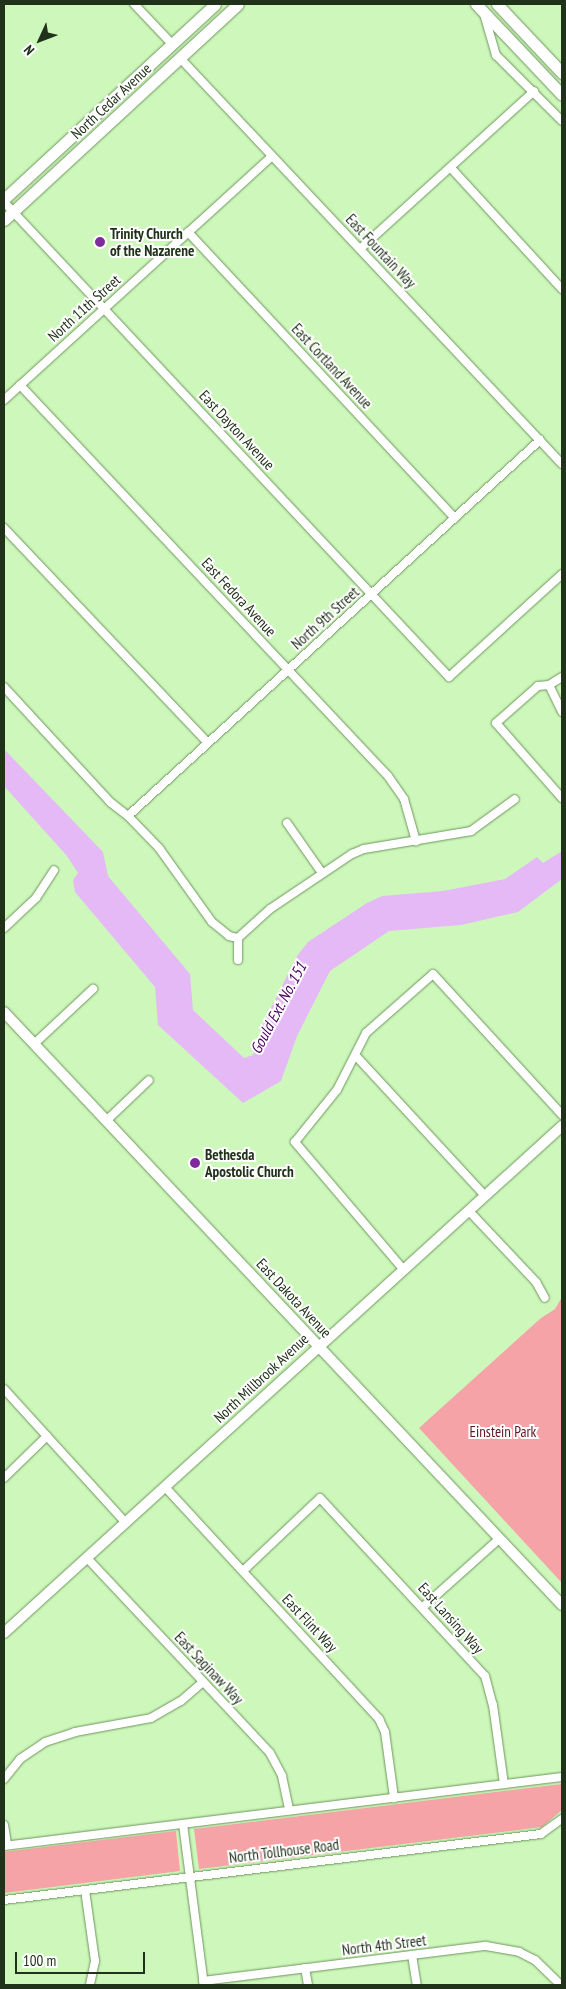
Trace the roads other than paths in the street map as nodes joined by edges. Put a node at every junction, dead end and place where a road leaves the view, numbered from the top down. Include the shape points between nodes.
1 (134, 4) edge
2 (215, 4) edge
3 (238, 4) edge
4 (498, 4) edge
5 (480, 8) edge
6 (505, 35) junction
7 (172, 44) junction
8 (180, 58) junction
9 (562, 72) edge
10 (562, 85) edge
11 (534, 91) junction
12 (142, 93) junction
13 (562, 95) edge
14 (562, 121) edge
15 (272, 156) junction
16 (451, 168) junction
17 (4, 201) edge
18 (13, 212) junction
19 (4, 220) edge
20 (188, 232) junction
21 (360, 249) junction
22 (562, 289) edge
23 (104, 309) junction
24 (20, 385) junction
25 (4, 400) edge
26 (540, 440) junction
27 (562, 464) edge
28 (455, 518) junction
29 (4, 528) edge
30 (562, 574) edge
31 (371, 594) junction
32 (288, 670) junction
33 (562, 677) edge
34 (549, 685) junction
35 (4, 687) edge
36 (562, 712) edge
37 (208, 743) junction
38 (562, 798) edge
39 (515, 799) dead end
40 (128, 816) junction
41 (287, 823) dead end
42 (416, 841) junction
43 (54, 870) dead end
44 (322, 873) junction
45 (4, 928) edge
46 (238, 938) junction
47 (238, 960) dead end
48 (93, 989) dead end
49 (4, 1012) edge
50 (34, 1044) junction
51 (356, 1056) junction
52 (150, 1080) dead end
53 (562, 1115) edge
54 (106, 1121) junction
55 (562, 1126) edge
56 (485, 1196) junction
57 (469, 1211) junction
58 (403, 1269) junction
59 (545, 1298) dead end
60 (319, 1346) junction
61 (4, 1388) edge
62 (47, 1436) junction
63 (4, 1478) edge
64 (165, 1487) junction
65 (126, 1522) junction
66 (499, 1539) junction
67 (87, 1558) junction
68 (243, 1571) junction
69 (562, 1605) edge
70 (423, 1607) junction
71 (4, 1633) edge
72 (202, 1682) junction
73 (81, 1721) dead end
74 (83, 1731) junction
75 (562, 1777) edge
76 (4, 1779) edge
77 (504, 1784) junction
78 (394, 1798) junction
79 (289, 1810) junction
80 (562, 1819) edge
81 (183, 1824) junction
82 (4, 1825) edge
83 (5, 1846) edge
84 (190, 1876) junction
85 (85, 1890) junction
86 (4, 1900) edge
87 (412, 1955) junction
88 (305, 1968) junction
89 (204, 1983) edge
90 (90, 1985) edge
91 (308, 1985) edge
92 (417, 1985) edge
93 (561, 1985) edge

1 - 7 street
2 - 7 main road, North Cedar Avenue
2 - 8 main road via 211,17 181,44
3 - 8 main road, North Cedar Avenue
4 - 9 main road
5 - 6 main road
5 - 11 street via 496,55
6 - 10 main road via 538,60
6 - 13 main road
7 - 12 main road via 171,56 143,84
7 - 17 main road, North Cedar Avenue
8 - 12 main road, North Cedar Avenue
8 - 15 street, East Fountain Way
11 - 14 street
11 - 16 street
12 - 18 main road, North Cedar Avenue
15 - 20 street, North 11th Street
15 - 21 street, East Fountain Way
16 - 21 street
16 - 22 street
17 - 18 street, East Dayton Avenue
18 - 19 main road, North Cedar Avenue
18 - 23 street, East Dayton Avenue
20 - 23 street, North 11th Street
20 - 28 street, East Cortland Avenue
21 - 26 street, East Fountain Way
23 - 24 street, North 11th Street
23 - 31 street, East Dayton Avenue
24 - 25 street, North 11th Street
24 - 32 street, East Fedora Avenue
26 - 27 street, East Fountain Way
26 - 28 street, North 9th Street
28 - 31 street, North 9th Street
29 - 37 street
30 - 31 street, East Dayton Avenue via 449,677
31 - 32 street, North 9th Street
32 - 37 street, North 9th Street
32 - 42 street, East Fedora Avenue via 398,788 409,811
33 - 34 street
34 - 36 street
34 - 38 street via 533,690 496,723
35 - 40 street via 110,802
37 - 40 street, North 9th Street
39 - 42 street via 470,831
40 - 46 street via 170,862 212,922 229,936
41 - 44 street
42 - 44 street via 364,849
43 - 45 street via 36,898
44 - 46 street via 270,910
46 - 47 street
48 - 50 street
49 - 50 street, East Dakota Avenue
50 - 54 street, East Dakota Avenue
51 - 53 street via 366,1033 433,974
51 - 56 street
51 - 58 street via 337,1090 295,1142
52 - 54 street
54 - 60 street, East Dakota Avenue
55 - 56 street, North Millbrook Avenue
56 - 57 street, North Millbrook Avenue
57 - 58 street, North Millbrook Avenue
57 - 59 street via 536,1282
58 - 60 street, North Millbrook Avenue
60 - 64 street, North Millbrook Avenue
60 - 66 street, East Dakota Avenue
61 - 62 street
62 - 63 street
62 - 65 street
64 - 65 street, North Millbrook Avenue
64 - 68 street, East Flint Way
65 - 67 street, North Millbrook Avenue
66 - 69 street, East Dakota Avenue
66 - 70 street
67 - 71 street, North Millbrook Avenue
67 - 72 street, East Saginaw Way
68 - 70 street, East Lansing Way via 320,1498
68 - 78 street, East Flint Way via 379,1719 385,1732
70 - 77 street, East Lansing Way via 485,1676 493,1705
72 - 74 street via 181,1701 151,1718
72 - 79 street, East Saginaw Way via 270,1753 282,1776
73 - 74 street
74 - 76 street via 61,1735 32,1750
75 - 77 street
77 - 78 street
78 - 79 street
79 - 81 street
80 - 84 street, North Tollhouse Road via 542,1834
81 - 83 street
81 - 84 street
82 - 83 street
84 - 85 street, North Tollhouse Road
84 - 89 street
85 - 86 street, North Tollhouse Road
85 - 90 street via 95,1961
87 - 88 street, North 4th Street
87 - 92 street
87 - 93 street, North 4th Street via 502,1947 535,1960
88 - 89 street, North 4th Street
88 - 91 street

